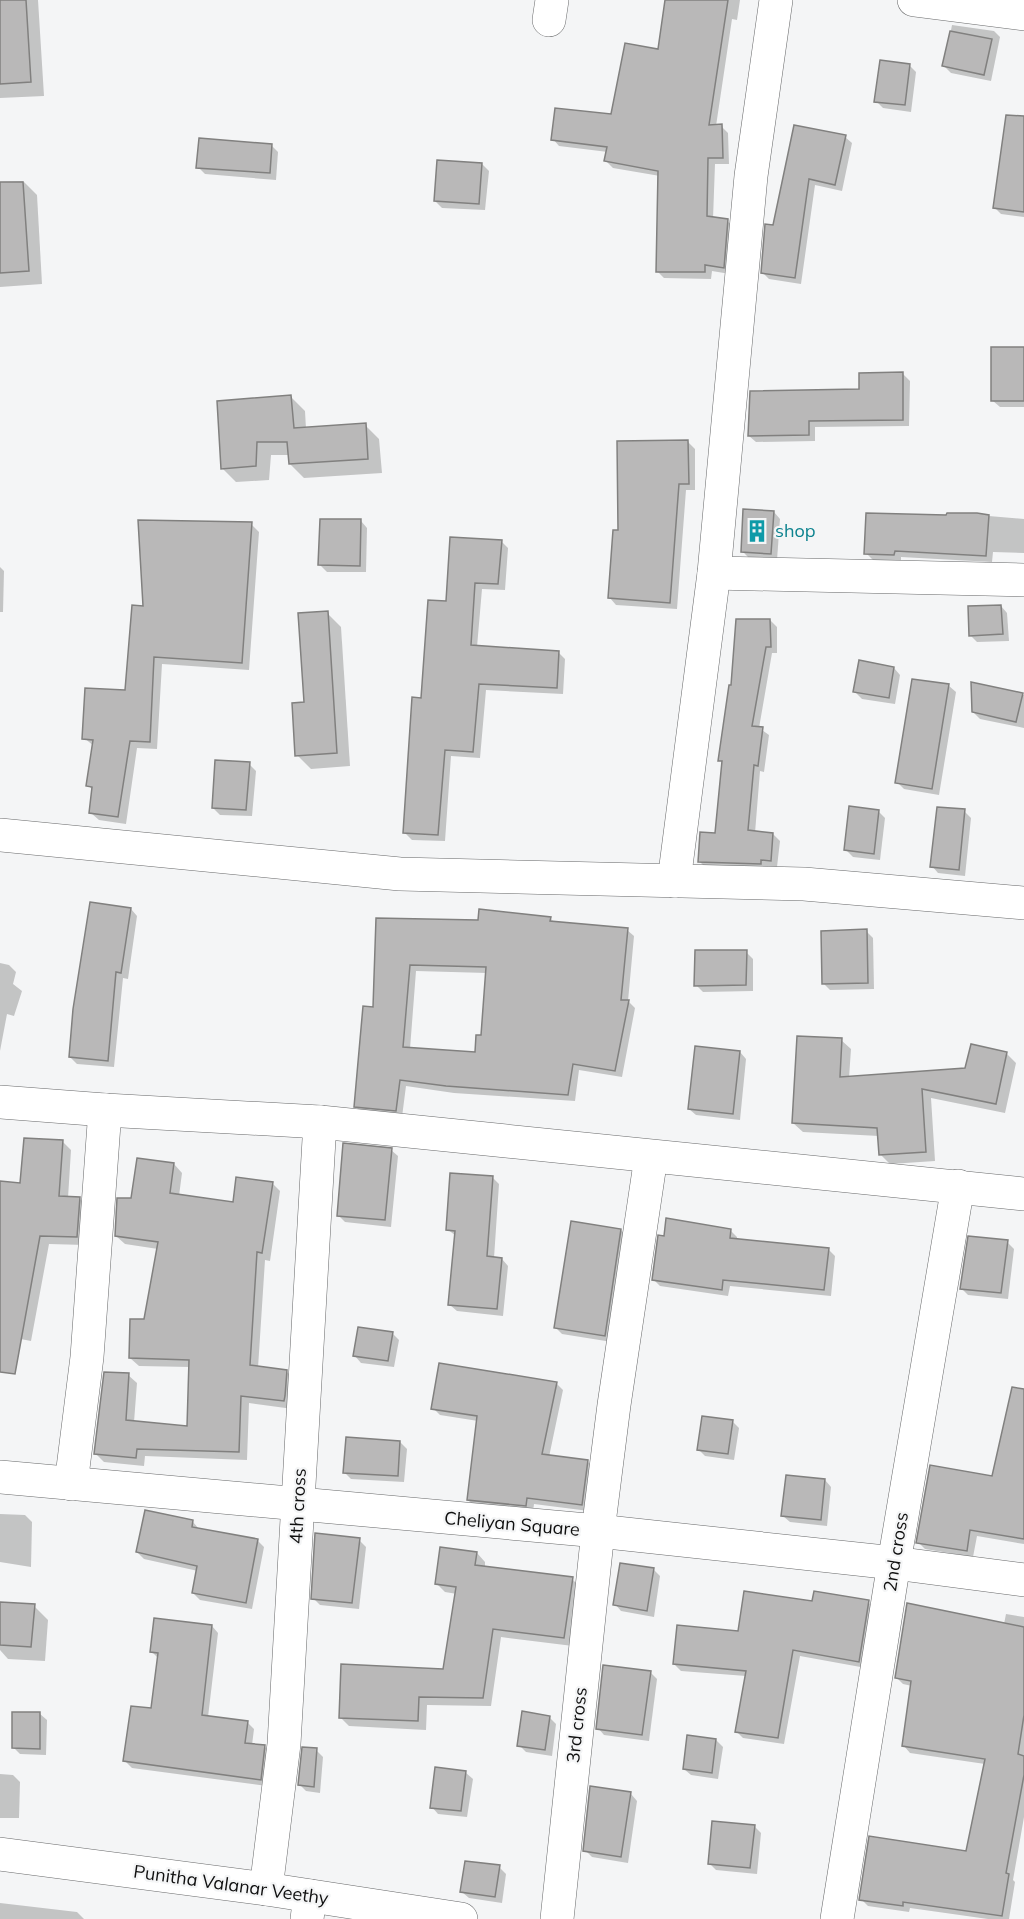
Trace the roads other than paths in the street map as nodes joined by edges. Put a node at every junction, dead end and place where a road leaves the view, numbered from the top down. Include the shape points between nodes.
1 (776, 0) edge
2 (914, 0) edge
3 (1024, 14) edge
4 (714, 573) junction
5 (1024, 580) edge
6 (0, 835) edge
7 (674, 881) junction
8 (1024, 903) edge
9 (0, 1102) edge
10 (105, 1110) junction
11 (320, 1122) junction
12 (651, 1157) junction
13 (958, 1186) junction
14 (1024, 1194) edge
15 (0, 1477) edge
16 (71, 1484) junction
17 (298, 1505) junction
18 (598, 1531) junction
19 (894, 1563) junction
20 (1024, 1580) edge
21 (0, 1854) edge
22 (266, 1889) junction
23 (309, 1907) edge
24 (461, 1919) edge
25 (557, 1919) edge
26 (837, 1919) edge

1 - 4 street via 751,176
2 - 3 street
4 - 5 street
4 - 7 street
6 - 7 street via 400,874
7 - 8 street via 804,884
9 - 10 street
10 - 11 street
10 - 16 street via 87,1357
11 - 12 street
11 - 17 street, 4th cross
12 - 13 street
12 - 18 street, 3rd cross
13 - 14 street
13 - 19 street, 2nd cross
15 - 16 street, Cheliyan Square
16 - 17 street, Cheliyan Square
17 - 18 street, Cheliyan Square
17 - 22 street, 4th cross via 284,1744
18 - 19 street, Cheliyan Square
18 - 25 street, 3rd cross
19 - 20 street, Cheliyan Square
19 - 26 street, 2nd cross
21 - 22 street, Punitha Valanar Veethy
22 - 23 street, Punitha Valanar Veethy
23 - 24 street, Punitha Valanar Veethy

